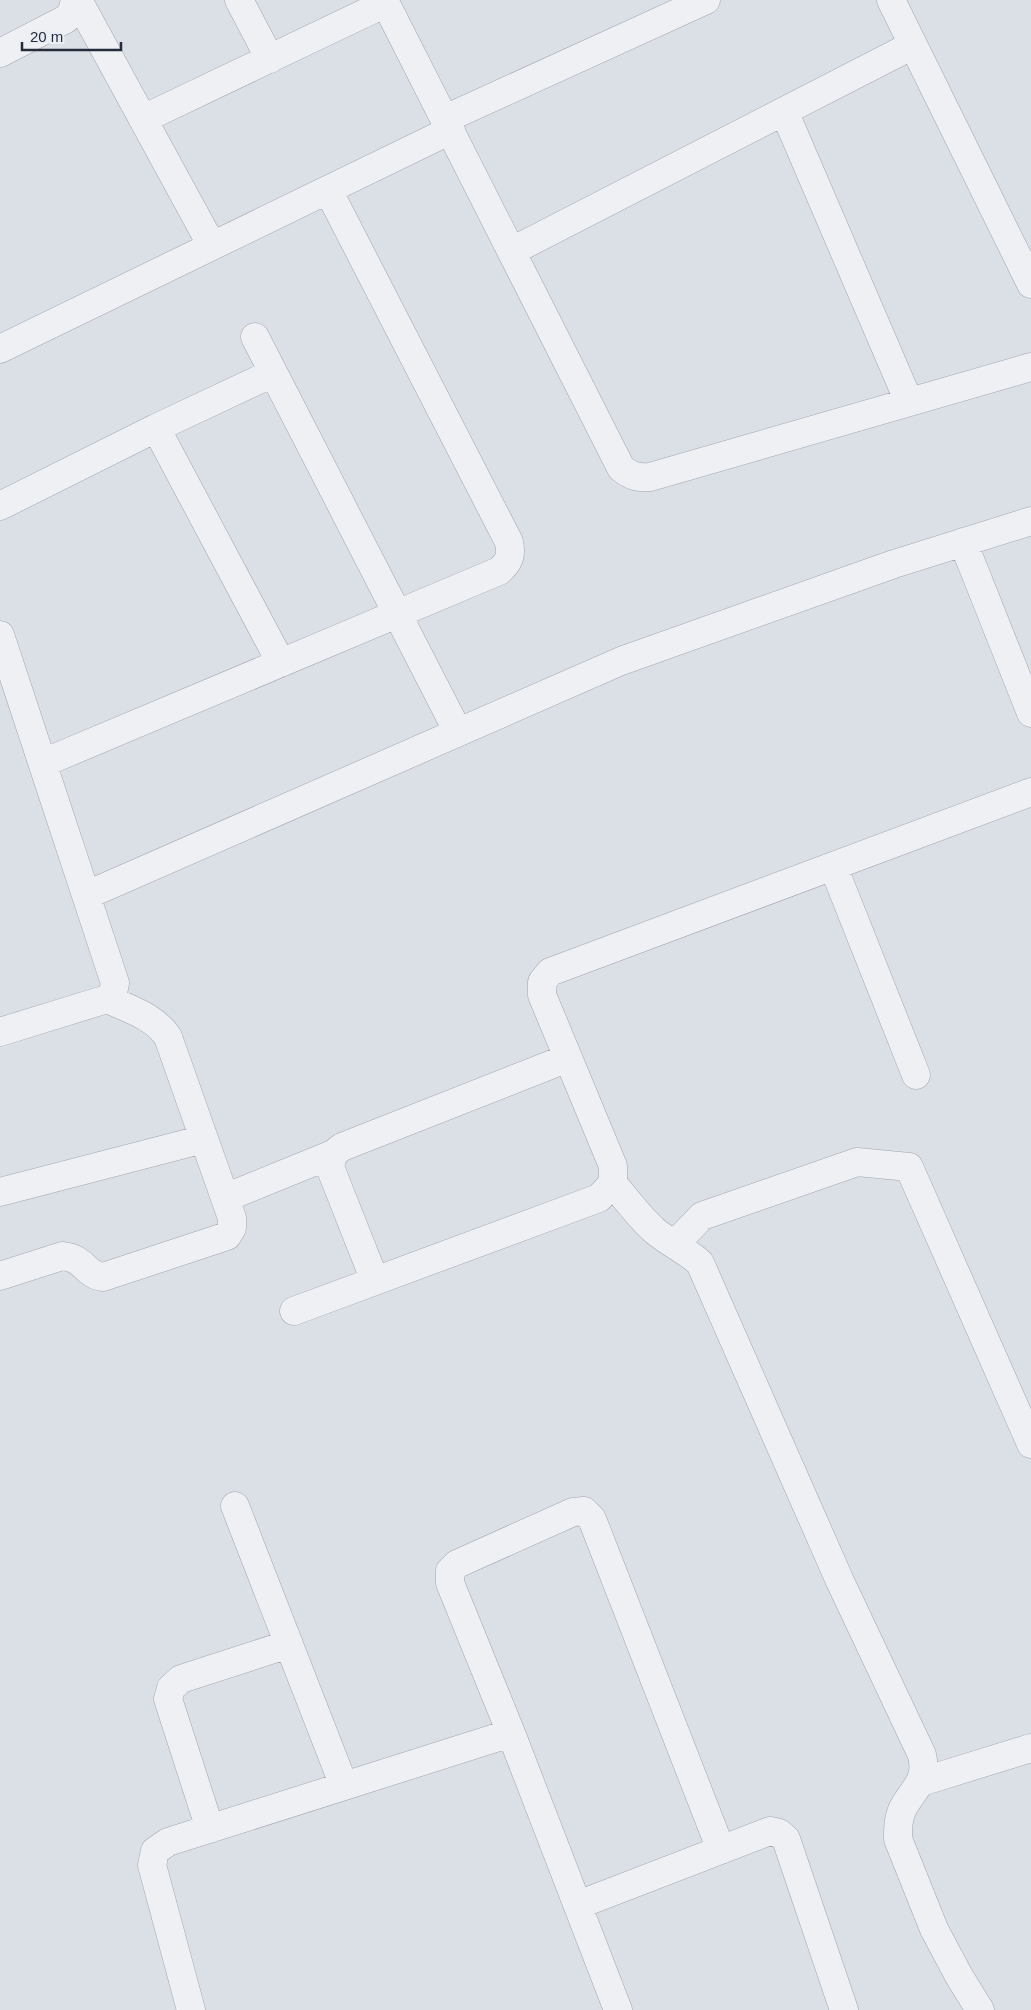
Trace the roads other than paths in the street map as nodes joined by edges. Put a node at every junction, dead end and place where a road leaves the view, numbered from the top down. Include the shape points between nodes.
1 (76, 0) edge
2 (239, 0) edge
3 (706, 0) edge
4 (891, 0) edge
5 (385, 1) edge
6 (913, 45) junction
7 (0, 53) edge
8 (270, 59) junction
9 (784, 112) junction
10 (143, 119) junction
11 (448, 124) junction
12 (328, 190) junction
13 (212, 246) junction
14 (512, 251) junction
15 (1031, 284) edge
16 (255, 337) dead end
17 (0, 348) edge
18 (1031, 367) edge
19 (273, 373) junction
20 (909, 402) junction
21 (156, 428) junction
22 (0, 506) edge
23 (1031, 521) edge
24 (963, 542) junction
25 (398, 614) junction
26 (0, 635) edge
27 (281, 663) junction
28 (1031, 713) edge
29 (458, 732) junction
30 (43, 763) junction
31 (1031, 792) edge
32 (833, 866) junction
33 (88, 895) junction
34 (107, 999) junction
35 (0, 1032) edge
36 (568, 1058) junction
37 (916, 1075) dead end
38 (204, 1139) junction
39 (333, 1154) junction
40 (613, 1183) junction
41 (0, 1192) edge
42 (225, 1198) junction
43 (675, 1244) junction
44 (0, 1274) edge
45 (376, 1281) junction
46 (294, 1312) dead end
47 (1031, 1444) edge
48 (235, 1506) dead end
49 (289, 1644) junction
50 (511, 1733) junction
51 (1031, 1748) edge
52 (921, 1782) junction
53 (344, 1786) junction
54 (210, 1829) junction
55 (722, 1850) junction
56 (578, 1905) junction
57 (190, 2010) edge
58 (618, 2010) edge
59 (844, 2010) edge
60 (980, 2010) edge

1 - 7 street via 66,19
1 - 10 street
2 - 8 street
3 - 11 street
4 - 6 street
5 - 8 street
5 - 11 street
6 - 9 street
6 - 15 street
8 - 10 street
9 - 14 street
9 - 20 street
10 - 13 street
11 - 12 street
11 - 14 street
12 - 13 street
12 - 25 street via 509,542 511,552 508,562 499,571
13 - 17 street
14 - 20 street via 621,468 630,475 650,477
16 - 19 street
18 - 20 street
19 - 21 street
19 - 25 street
21 - 22 street
21 - 27 street
23 - 24 street
24 - 28 street
24 - 29 street via 621,661
25 - 27 street
25 - 29 street
26 - 30 street
27 - 30 street
29 - 33 street
30 - 33 street
31 - 32 street
32 - 36 street via 550,972 542,982 542,994
32 - 37 street
33 - 34 street via 116,983 114,993
34 - 35 street
34 - 38 street via 162,1028
36 - 39 street via 342,1147
36 - 40 street via 613,1166
38 - 41 street
38 - 42 street
39 - 42 street
39 - 45 street via 330,1167
40 - 43 street via 656,1232
40 - 45 street via 599,1198
42 - 44 street via 232,1218 232,1228 227,1236 103,1277 92,1273 73,1257 62,1256
43 - 47 street via 702,1216 857,1162 909,1167
43 - 52 street via 700,1263 839,1579 922,1755 925,1768
45 - 46 street
48 - 49 street
49 - 53 street
49 - 54 street via 181,1679 171,1688 168,1699
50 - 53 street
50 - 55 street via 450,1583 450,1571 457,1564 573,1512 584,1511 592,1519
50 - 56 street
51 - 52 street
52 - 60 street via 902,1809 897,1824 898,1839 934,1929
53 - 54 street
54 - 57 street via 168,1842 155,1851 152,1864
55 - 56 street
55 - 59 street via 770,1831 786,1839
56 - 58 street

